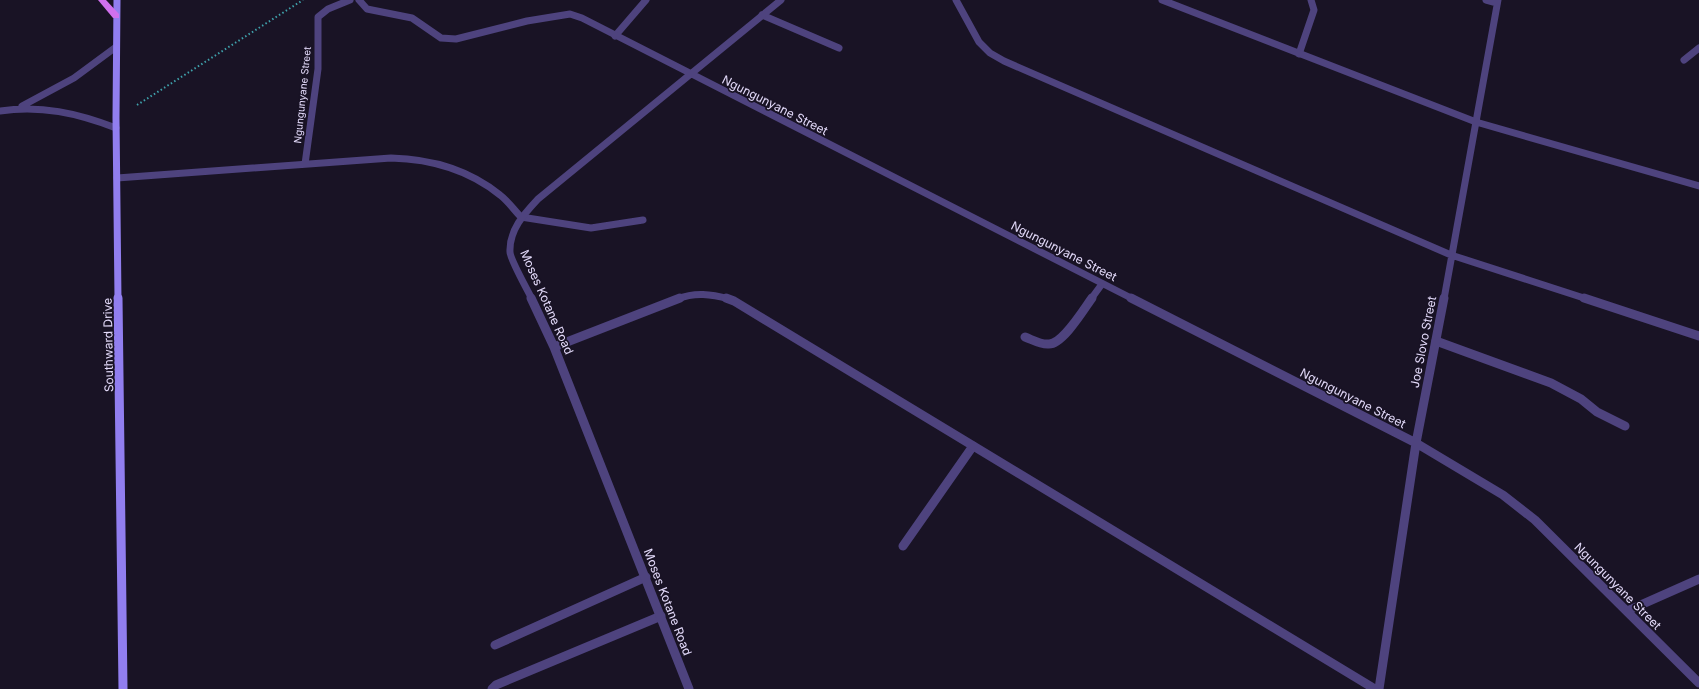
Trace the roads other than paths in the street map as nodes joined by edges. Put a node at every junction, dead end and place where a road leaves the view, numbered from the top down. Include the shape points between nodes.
1 (102, 0) edge
2 (117, 0) edge
3 (350, 0) edge
4 (359, 0) edge
5 (646, 0) edge
6 (781, 0) edge
7 (956, 0) edge
8 (1162, 0) edge
9 (1312, 0) edge
10 (1486, 0) edge
11 (1498, 1) edge
12 (762, 15) junction
13 (116, 16) junction
14 (615, 36) junction
15 (116, 47) junction
16 (839, 48) dead end
17 (1699, 48) edge
18 (1299, 54) junction
19 (1684, 60) dead end
20 (690, 75) junction
21 (20, 107) junction
22 (0, 110) edge
23 (1476, 122) junction
24 (116, 128) junction
25 (305, 164) junction
26 (117, 178) junction
27 (1699, 186) edge
28 (521, 217) junction
29 (643, 220) dead end
30 (1451, 255) junction
31 (1102, 284) junction
32 (1699, 336) edge
33 (1025, 337) dead end
34 (1436, 341) junction
35 (554, 347) junction
36 (1625, 426) dead end
37 (1416, 443) junction
38 (973, 446) junction
39 (904, 546) dead end
40 (646, 577) junction
41 (1699, 579) edge
42 (1627, 610) junction
43 (661, 616) junction
44 (495, 645) dead end
45 (1699, 683) edge
46 (123, 689) edge
47 (492, 689) edge
48 (689, 689) edge
49 (1375, 689) edge
50 (1379, 689) edge

1 - 13 main road
2 - 13 main road, Southward Drive
3 - 25 street, Ngungunyane Street via 328,9 318,17 318,69
4 - 14 street, Ngungunyane Street via 367,9 408,16 444,39 456,39 527,21 570,14
5 - 14 street
6 - 12 street, Moses Kotane Road
7 - 30 street via 979,42 990,53 1004,61
8 - 18 street
9 - 18 street via 1314,10
10 - 11 street
11 - 23 street, Joe Slovo Street
12 - 16 street
12 - 20 street, Moses Kotane Road
13 - 15 main road, Southward Drive
14 - 20 street, Ngungunyane Street
15 - 21 street via 74,78
15 - 24 main road, Southward Drive
17 - 19 street
18 - 23 street
20 - 28 street, Moses Kotane Road via 538,199
20 - 31 street, Ngungunyane Street
21 - 22 street
21 - 24 street via 56,109
23 - 27 street
23 - 30 street, Joe Slovo Street
24 - 26 main road, Southward Drive
25 - 26 street
25 - 28 street via 396,158 438,162 467,173 484,183
26 - 46 main road, Southward Drive
28 - 29 street via 591,228
28 - 35 street, Moses Kotane Road via 512,235 510,252
30 - 32 street
30 - 34 street, Joe Slovo Street
31 - 33 street via 1055,344 1046,344
31 - 37 street, Ngungunyane Street
34 - 36 street via 1551,383
34 - 37 street, Joe Slovo Street
35 - 38 street via 686,296 712,294 734,301
35 - 40 street, Moses Kotane Road
37 - 42 street, Ngungunyane Street via 1497,491 1529,516
37 - 50 street, Joe Slovo Street
38 - 39 street
38 - 49 street
40 - 43 street, Moses Kotane Road
40 - 44 street
41 - 42 street
42 - 45 street, Ngungunyane Street
43 - 47 street via 496,685
43 - 48 street, Moses Kotane Road

